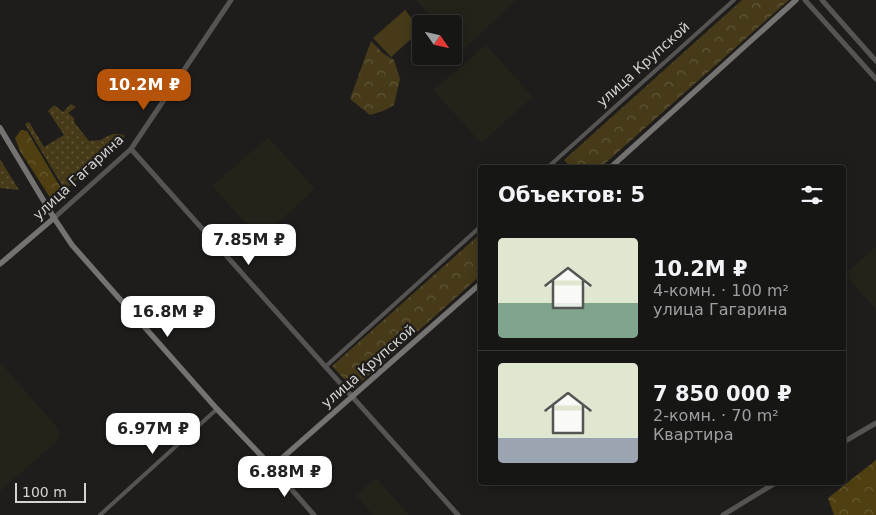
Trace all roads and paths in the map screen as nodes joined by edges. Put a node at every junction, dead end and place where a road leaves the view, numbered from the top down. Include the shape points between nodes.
1 (231, 0) edge
2 (734, 0) edge
3 (796, 0) edge
4 (804, 0) edge
5 (822, 0) edge
6 (876, 61) edge
7 (876, 79) edge
8 (0, 128) edge
9 (131, 149) junction
10 (550, 165) edge
11 (613, 165) edge
12 (54, 218) junction
13 (478, 229) edge
14 (0, 264) edge
15 (478, 286) edge
16 (325, 367) junction
17 (352, 398) junction
18 (218, 409) junction
19 (876, 423) edge
20 (846, 441) edge
21 (272, 467) junction
22 (772, 485) edge
23 (100, 515) edge
24 (314, 515) edge
25 (458, 515) edge
26 (723, 515) edge

1 - 9 street, улица Гагарина
2 - 10 street, улица Крупской
3 - 11 main road
4 - 7 street
5 - 6 street
8 - 12 main road
9 - 12 street, улица Гагарина
9 - 16 street
12 - 14 main road, улица Гагарина
12 - 18 main road via 72,245
13 - 16 street, улица Крупской
15 - 17 main road, улица Крупской
16 - 17 street
17 - 21 main road, улица Крупской
17 - 25 street
18 - 21 main road
18 - 23 street
19 - 20 street
21 - 24 street
22 - 26 street

